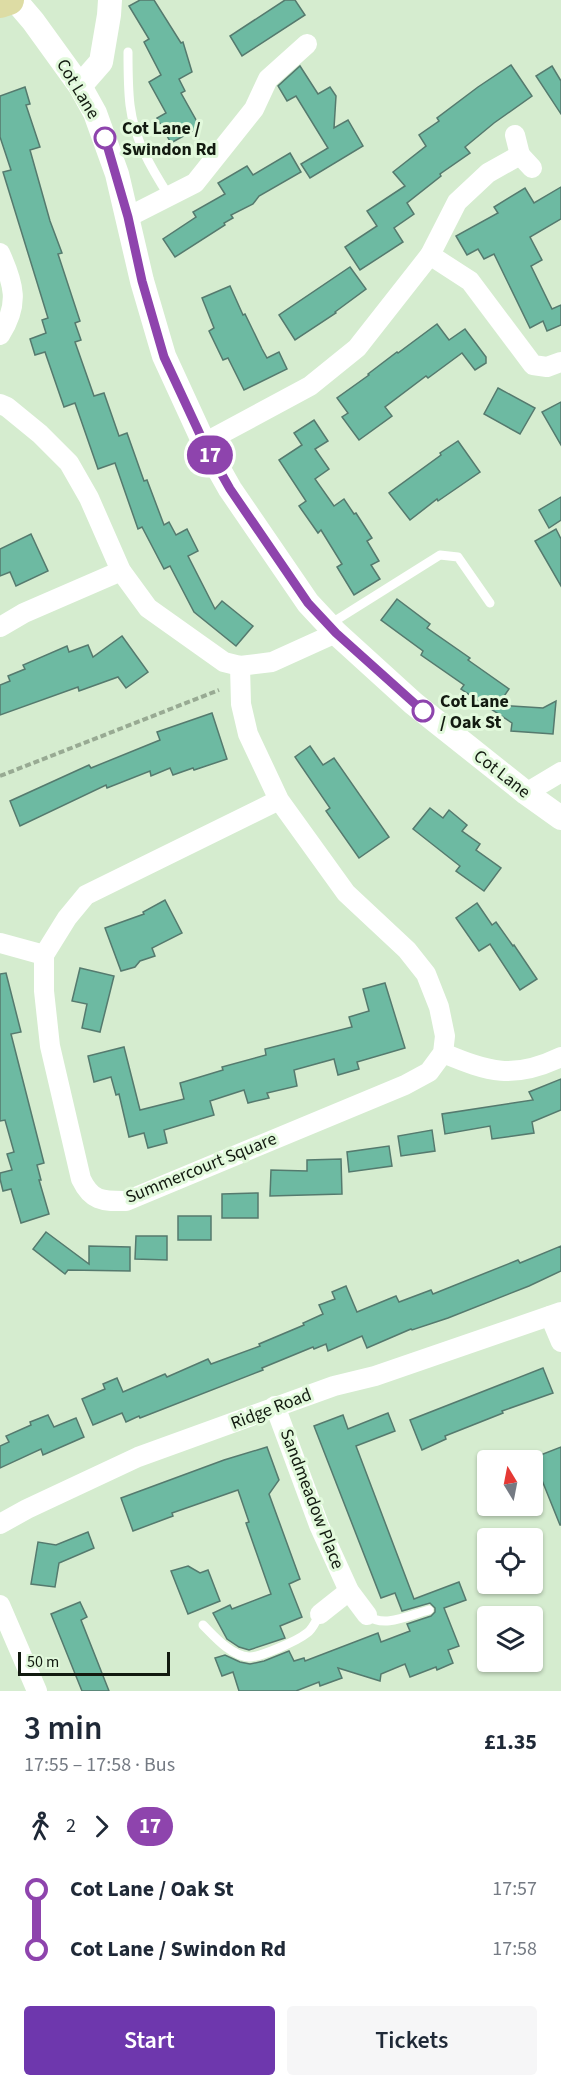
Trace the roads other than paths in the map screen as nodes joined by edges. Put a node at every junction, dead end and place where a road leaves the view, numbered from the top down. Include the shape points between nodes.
1 (9, 0) edge
2 (15, 0) edge
3 (110, 0) edge
4 (0, 3) edge
5 (307, 44) dead end
6 (128, 52) dead end
7 (80, 86) junction
8 (515, 135) dead end
9 (169, 196) junction
10 (128, 217) junction
11 (0, 253) edge
12 (430, 255) junction
13 (0, 335) edge
14 (561, 362) edge
15 (0, 404) edge
16 (204, 443) junction
17 (121, 571) junction
18 (490, 603) dead end
19 (0, 627) edge
20 (332, 629) junction
21 (240, 666) junction
22 (561, 772) edge
23 (526, 793) junction
24 (279, 800) junction
25 (561, 818) edge
26 (0, 943) edge
27 (44, 955) junction
28 (443, 1053) junction
29 (561, 1057) edge
30 (556, 1314) edge
31 (561, 1342) edge
32 (276, 1406) junction
33 (0, 1524) edge
34 (349, 1592) junction
35 (0, 1605) edge
36 (429, 1610) dead end
37 (320, 1614) joint
38 (367, 1615) joint
39 (202, 1625) dead end
40 (37, 1691) edge

1 - 4 main road
2 - 7 street, Cot Lane
3 - 7 street via 102,62
5 - 9 street via 268,79 254,109 195,183
6 - 9 lane via 130,107 138,139 150,168
7 - 10 street, Cot Lane via 105,138
8 - 12 street via 526,161 488,173 457,201
9 - 10 street
10 - 16 street, Cot Lane via 164,357
11 - 13 street via 15,297
12 - 14 street via 470,281 533,364 547,367
12 - 16 street via 357,348 310,386
15 - 17 street via 40,434 69,463
16 - 20 street, Cot Lane via 265,542 308,603
17 - 19 street
17 - 21 street via 148,608 224,662
18 - 20 lane via 458,557 440,555
20 - 21 street via 272,662
20 - 23 street, Cot Lane via 413,703
21 - 24 street via 241,704 248,734
22 - 23 street
23 - 25 street, Cot Lane
24 - 27 street via 86,895
24 - 28 street via 346,893 407,950 426,974 439,1006 445,1036
26 - 27 street
27 - 28 street, Summercourt Square via 50,1046 81,1179 86,1190 100,1200 126,1201 405,1085 429,1072
28 - 29 street via 494,1071 524,1070
30 - 31 street, Ridge Road
30 - 32 street, Ridge Road
32 - 33 street, Ridge Road via 138,1457
32 - 34 street, Sandmeadow Place via 319,1525
34 - 37 street, Sandmeadow Place
34 - 38 street, Sandmeadow Place
35 - 40 street
36 - 38 lane via 383,1623
37 - 39 lane via 309,1632 300,1638 249,1657 220,1642

